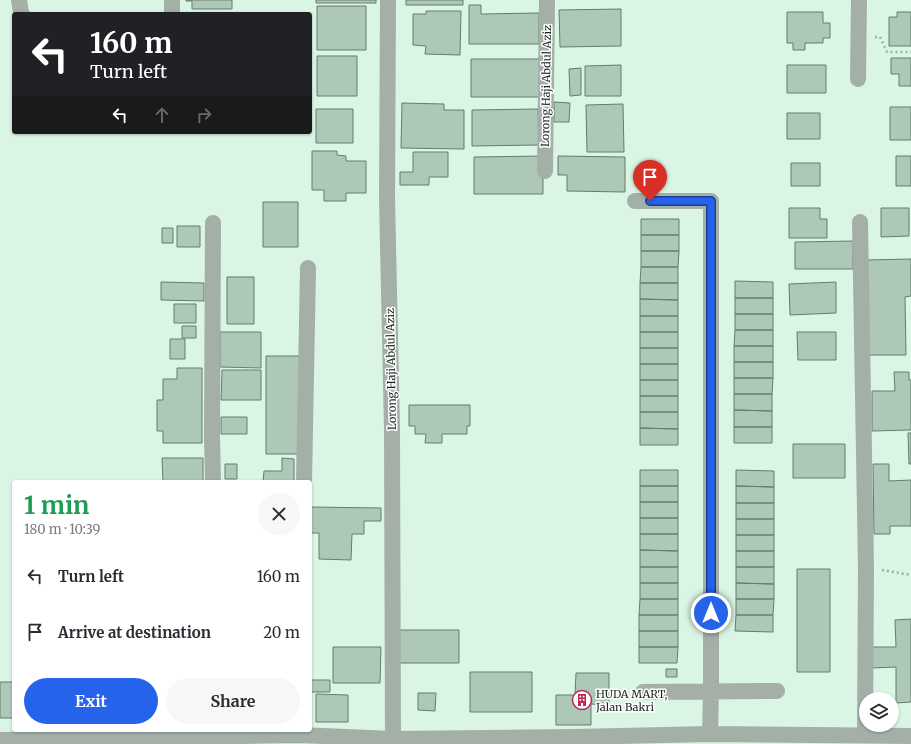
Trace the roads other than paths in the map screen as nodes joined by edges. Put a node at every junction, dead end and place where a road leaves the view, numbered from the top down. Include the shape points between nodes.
1 (19, 0) edge
2 (172, 0) edge
3 (388, 0) edge
4 (547, 0) edge
5 (859, 0) edge
6 (20, 12) edge
7 (172, 12) edge
8 (858, 79) dead end
9 (545, 171) dead end
10 (634, 201) dead end
11 (860, 222) dead end
12 (213, 223) dead end
13 (308, 268) dead end
14 (213, 480) edge
15 (304, 480) edge
16 (777, 691) dead end
17 (643, 692) dead end
18 (711, 692) junction
19 (299, 733) edge
20 (107, 734) edge
21 (214, 734) edge
22 (710, 734) junction
23 (865, 735) junction
24 (911, 736) edge
25 (393, 739) junction
26 (0, 740) edge
27 (315, 740) edge
28 (574, 741) edge
29 (30, 742) edge

1 - 6 street
2 - 7 street
3 - 25 street, Lorong Haji Abdul Aziz via 387,198 392,429
4 - 9 street, Lorong Haji Abdul Aziz
5 - 8 street
10 - 18 street via 711,201
11 - 23 street via 866,568
12 - 14 street
13 - 15 street
16 - 18 street
17 - 18 street
18 - 22 street
19 - 21 street
19 - 27 street
20 - 21 street
20 - 29 street
22 - 23 street
22 - 28 street
23 - 24 street
25 - 27 street
25 - 28 street
26 - 29 street

